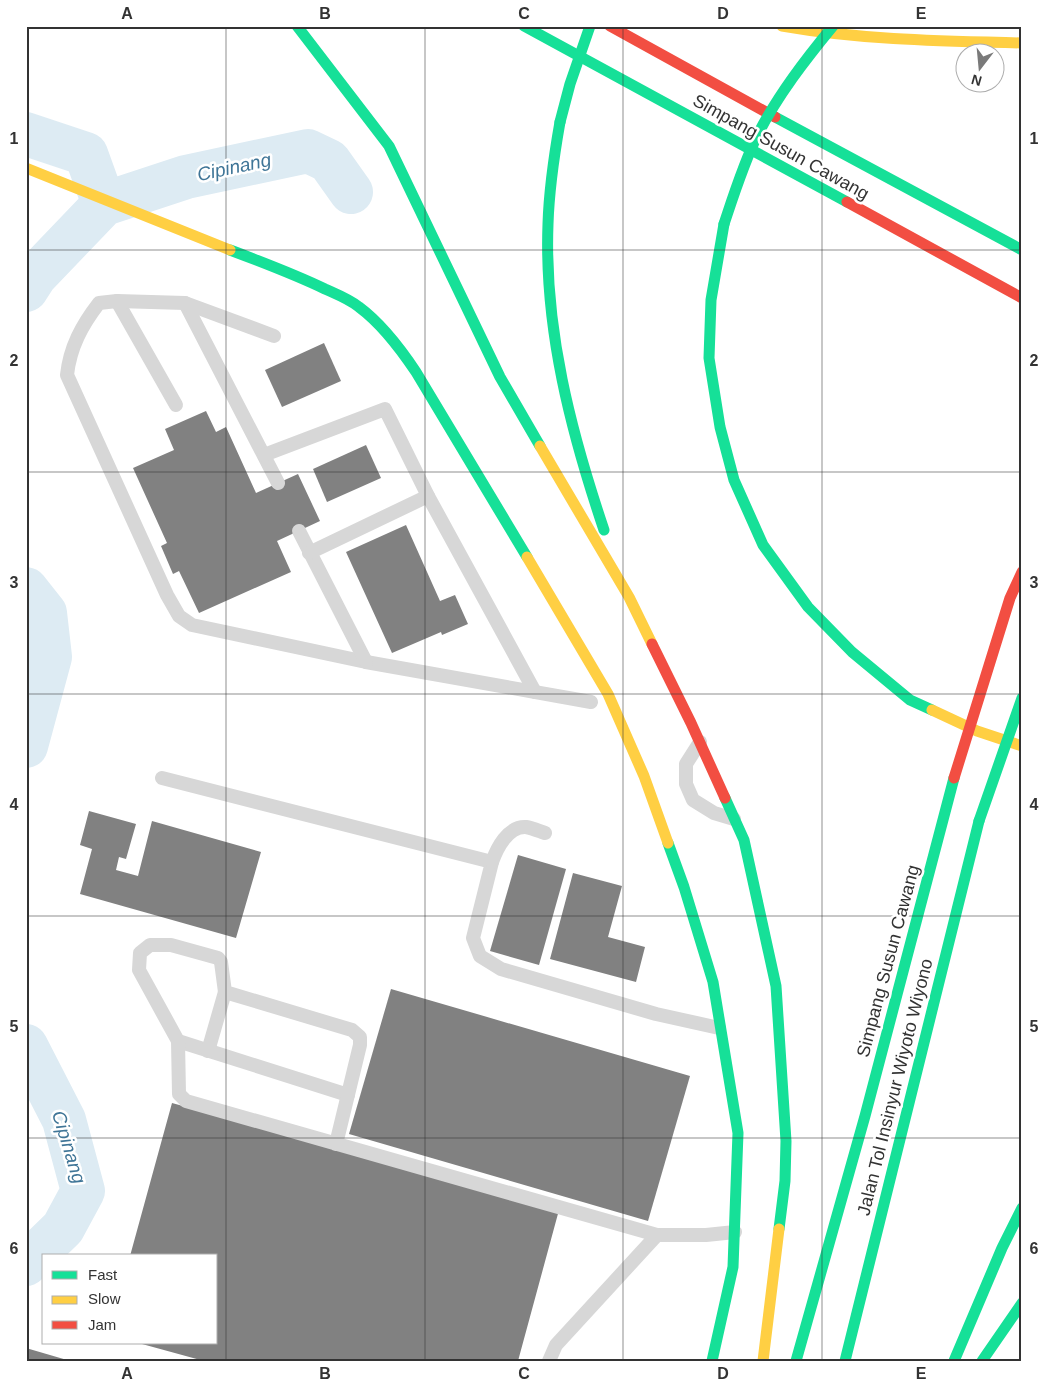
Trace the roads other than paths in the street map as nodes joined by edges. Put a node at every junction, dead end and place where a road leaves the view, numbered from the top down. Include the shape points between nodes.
1 (297, 26) edge
2 (524, 26) edge
3 (590, 26) edge
4 (610, 26) edge
5 (782, 26) edge
6 (832, 26) edge
7 (1022, 43) edge
8 (26, 168) edge
9 (1022, 250) edge
10 (1022, 298) edge
11 (116, 301) junction
12 (185, 303) junction
13 (274, 336) dead end
14 (176, 405) dead end
15 (264, 455) junction
16 (278, 483) dead end
17 (428, 496) junction
18 (299, 531) dead end
19 (309, 553) junction
20 (1022, 572) edge
21 (629, 597) junction
22 (366, 662) junction
23 (581, 685) dead end
24 (535, 692) junction
25 (1022, 698) edge
26 (593, 707) joint
27 (700, 742) junction
28 (1022, 746) edge
29 (162, 778) dead end
30 (735, 819) junction
31 (545, 833) dead end
32 (492, 862) junction
33 (225, 992) junction
34 (704, 1004) dead end
35 (719, 1028) junction
36 (178, 1041) junction
37 (208, 1051) junction
38 (348, 1095) junction
39 (336, 1144) junction
40 (1022, 1208) edge
41 (735, 1232) junction
42 (657, 1235) junction
43 (1022, 1303) edge
44 (549, 1361) edge
45 (712, 1361) edge
46 (764, 1361) edge
47 (796, 1361) edge
48 (845, 1361) edge
49 (954, 1361) edge
50 (982, 1361) edge

1 - 21 main road via 389,146 500,377
2 - 10 main road, Simpang Susun Cawang
3 - 21 main road, bridge via 570,84 554,151 548,236 550,293 562,380 587,481
4 - 9 main road, Simpang Susun Cawang
5 - 7 main road via 836,34
6 - 28 main road, bridge via 801,63 770,112 750,151 724,224 711,300 709,358 720,427 734,480 763,545 808,607 852,652 910,700 977,732
8 - 35 main road via 314,283 357,306 404,353 608,694 644,776 684,887 713,982
11 - 12 lane
11 - 14 lane
11 - 22 lane via 99,303 85,321 69,357 67,374 179,616 192,624
12 - 13 lane
12 - 15 lane
15 - 16 lane
15 - 17 lane via 385,409
17 - 19 lane
17 - 24 lane
18 - 19 lane
19 - 22 lane
20 - 47 main road, Simpang Susun Cawang, bridge via 1010,598 954,778 865,1116
21 - 27 main road
22 - 24 lane
23 - 26 main road
24 - 26 lane
25 - 48 main road, Jalan Tol Insinyur Wiyoto Wiyono, bridge via 979,821
27 - 30 main road
27 - 30 lane via 686,764 686,784 693,800 714,813
29 - 32 lane
30 - 46 main road via 744,840 776,986 784,1096 785,1181
31 - 32 lane via 525,827 509,833 496,850
32 - 35 lane via 473,938 480,956 501,969 656,1014
33 - 36 lane via 218,958 170,945 150,945 140,954 138,970
33 - 37 lane
33 - 38 lane via 352,1030 360,1037 360,1045
34 - 35 main road
35 - 41 main road via 738,1132
36 - 37 lane
36 - 39 lane via 179,1094 186,1101
37 - 38 lane
38 - 39 lane
39 - 42 lane
40 - 49 main road
41 - 42 lane
41 - 45 main road via 734,1267
42 - 44 lane via 556,1345
43 - 50 main road

